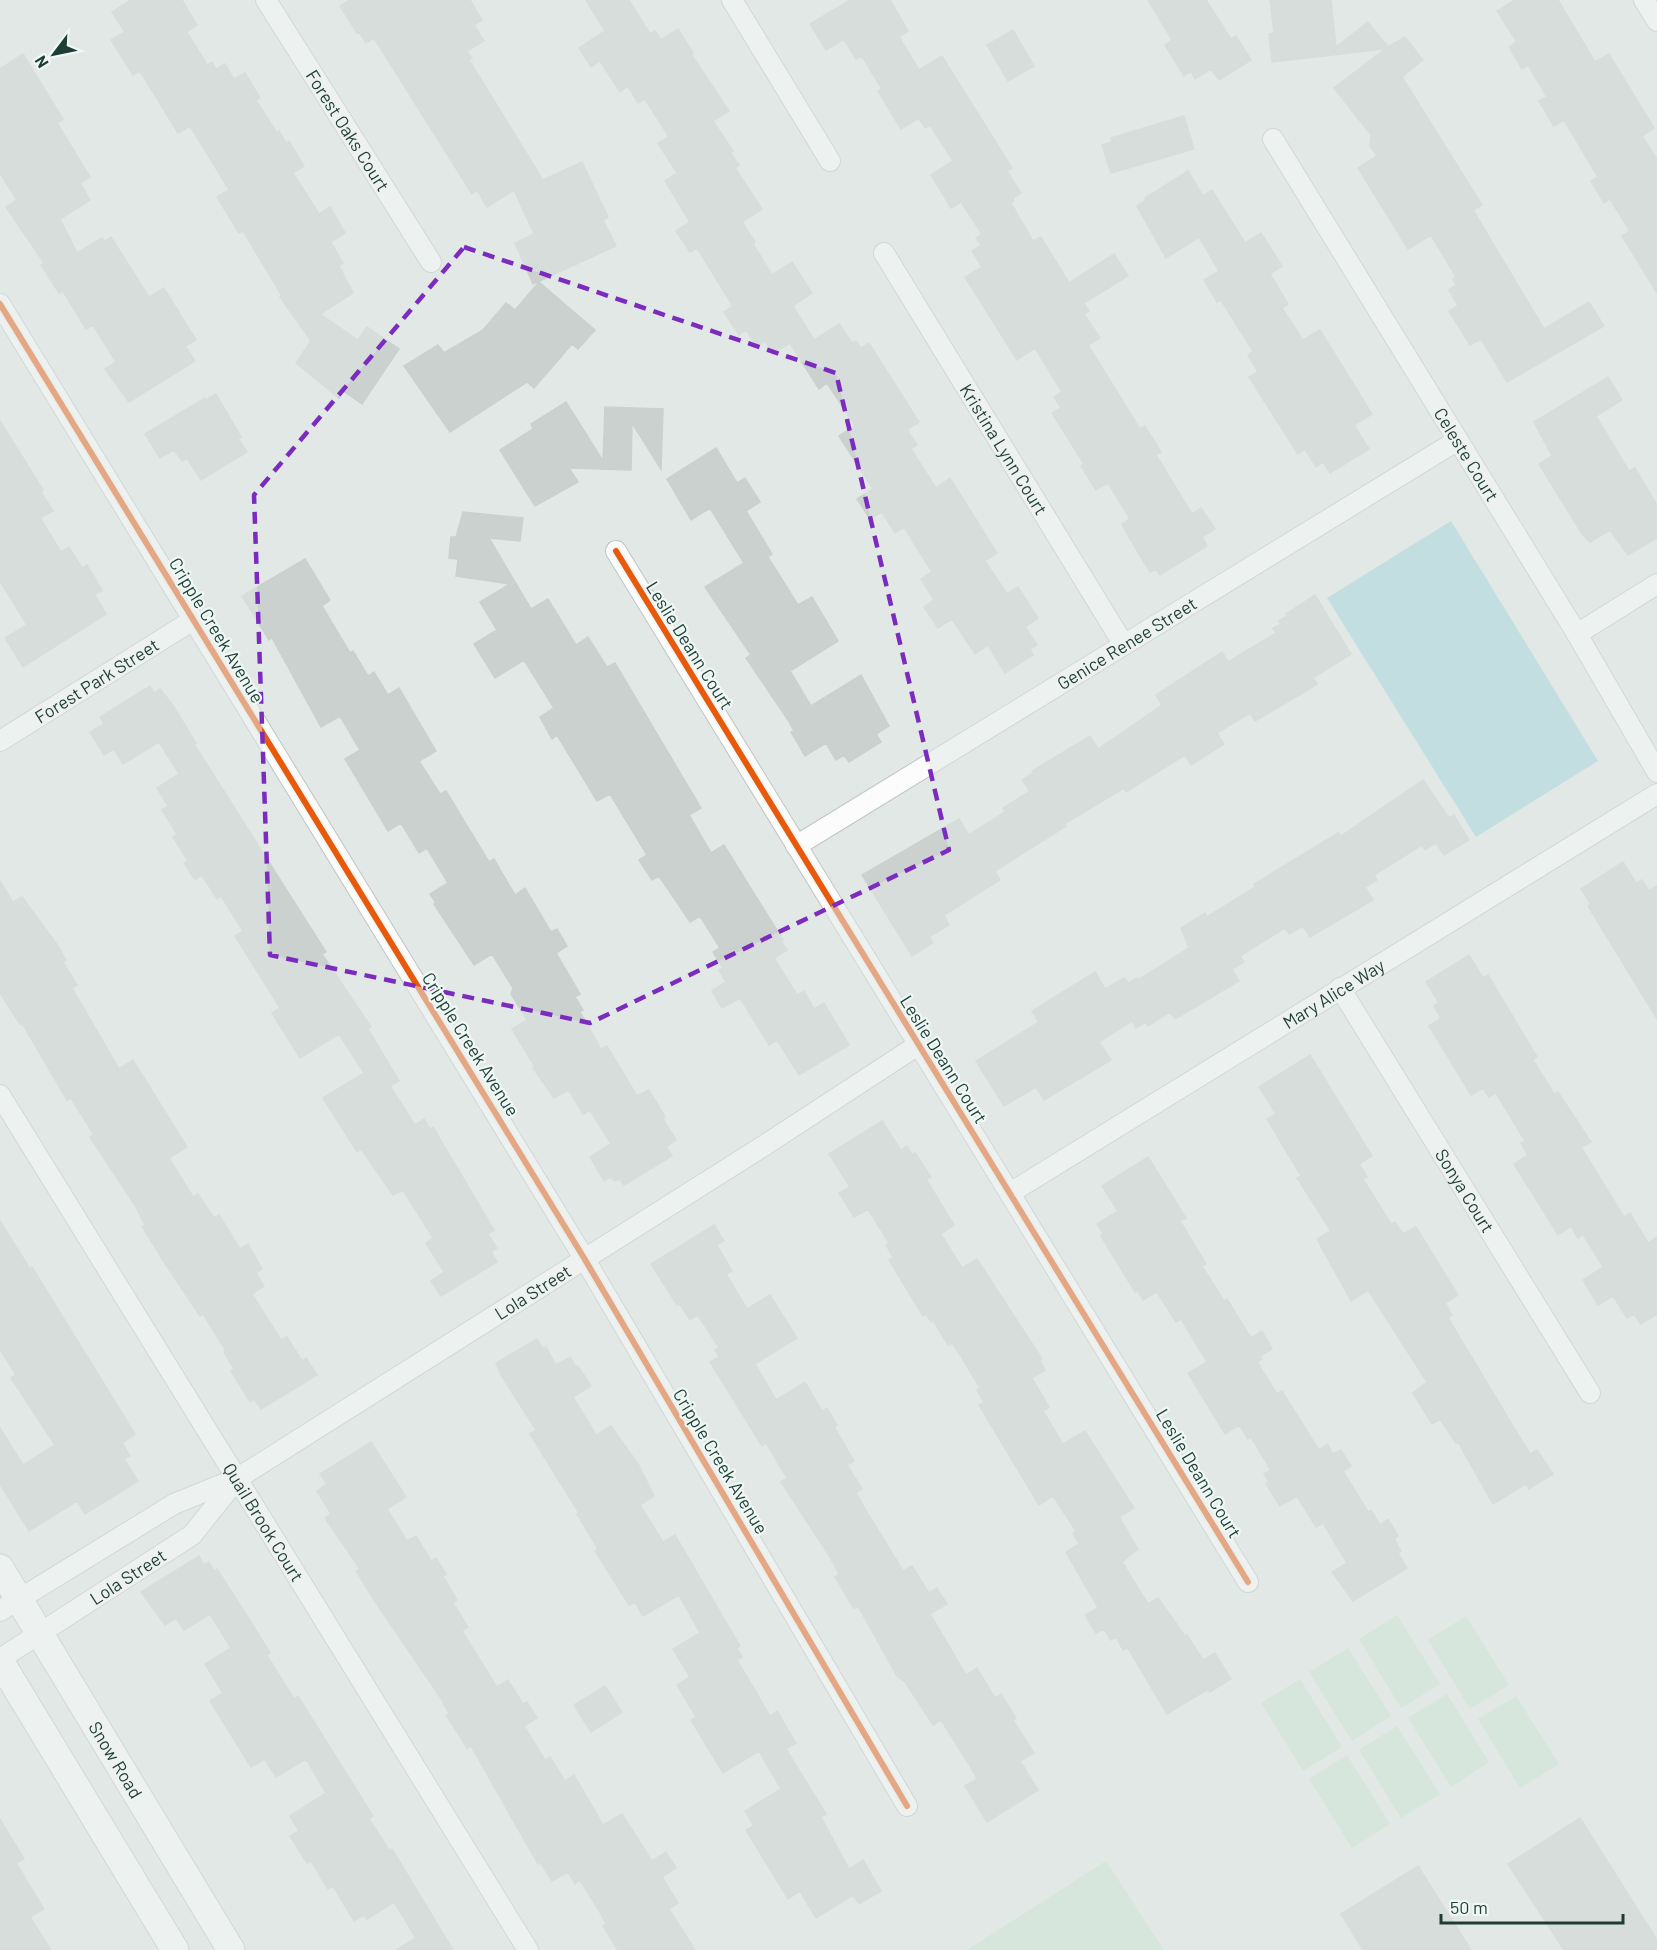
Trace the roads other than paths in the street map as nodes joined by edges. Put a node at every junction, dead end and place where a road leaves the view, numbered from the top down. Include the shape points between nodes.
1 (266, 0) edge
2 (732, 0) edge
3 (1644, 0) edge
4 (1657, 21) edge
5 (1273, 139) dead end
6 (830, 161) dead end
7 (884, 254) dead end
8 (431, 262) dead end
9 (0, 304) edge
10 (1458, 440) junction
11 (616, 551) dead end
12 (1657, 584) edge
13 (193, 620) junction
14 (1577, 634) junction
15 (1124, 645) junction
16 (0, 741) edge
17 (1657, 772) edge
18 (1657, 794) edge
19 (796, 846) junction
20 (1340, 988) junction
21 (918, 1045) junction
22 (0, 1095) edge
23 (1010, 1193) junction
24 (584, 1258) junction
25 (1590, 1393) dead end
26 (238, 1478) junction
27 (0, 1568) edge
28 (1248, 1582) dead end
29 (9, 1605) edge
30 (38, 1634) junction
31 (0, 1660) edge
32 (907, 1806) dead end
33 (176, 1950) edge
34 (231, 1950) edge
35 (528, 1950) edge

1 - 8 street, Forest Oaks Court
2 - 6 street
3 - 4 street
5 - 10 street, Celeste Court
7 - 15 street, Kristina Lynn Court
9 - 13 street, Cripple Creek Avenue
10 - 14 street, Celeste Court
10 - 15 street, Genice Renee Street
11 - 19 street, Leslie Deann Court
12 - 14 street
13 - 16 street, Forest Park Street
13 - 24 street, Cripple Creek Avenue
14 - 17 street, Celeste Court
15 - 19 street, Genice Renee Street
18 - 20 street, Mary Alice Way
19 - 21 street, Leslie Deann Court
20 - 23 street, Mary Alice Way
20 - 25 street, Sonya Court
21 - 23 street, Leslie Deann Court
21 - 24 street, Lola Street
22 - 26 street, Quail Brook Court
23 - 28 street, Leslie Deann Court
24 - 26 street, Lola Street
24 - 32 street, Cripple Creek Avenue
26 - 29 street, Lola Street via 174,1504
26 - 30 street, Lola Street via 192,1535
26 - 35 street, Quail Brook Court
27 - 29 main road, Snow Road
29 - 30 main road, Snow Road
30 - 31 street, Lola Street
30 - 34 main road, Snow Road
31 - 33 main road

